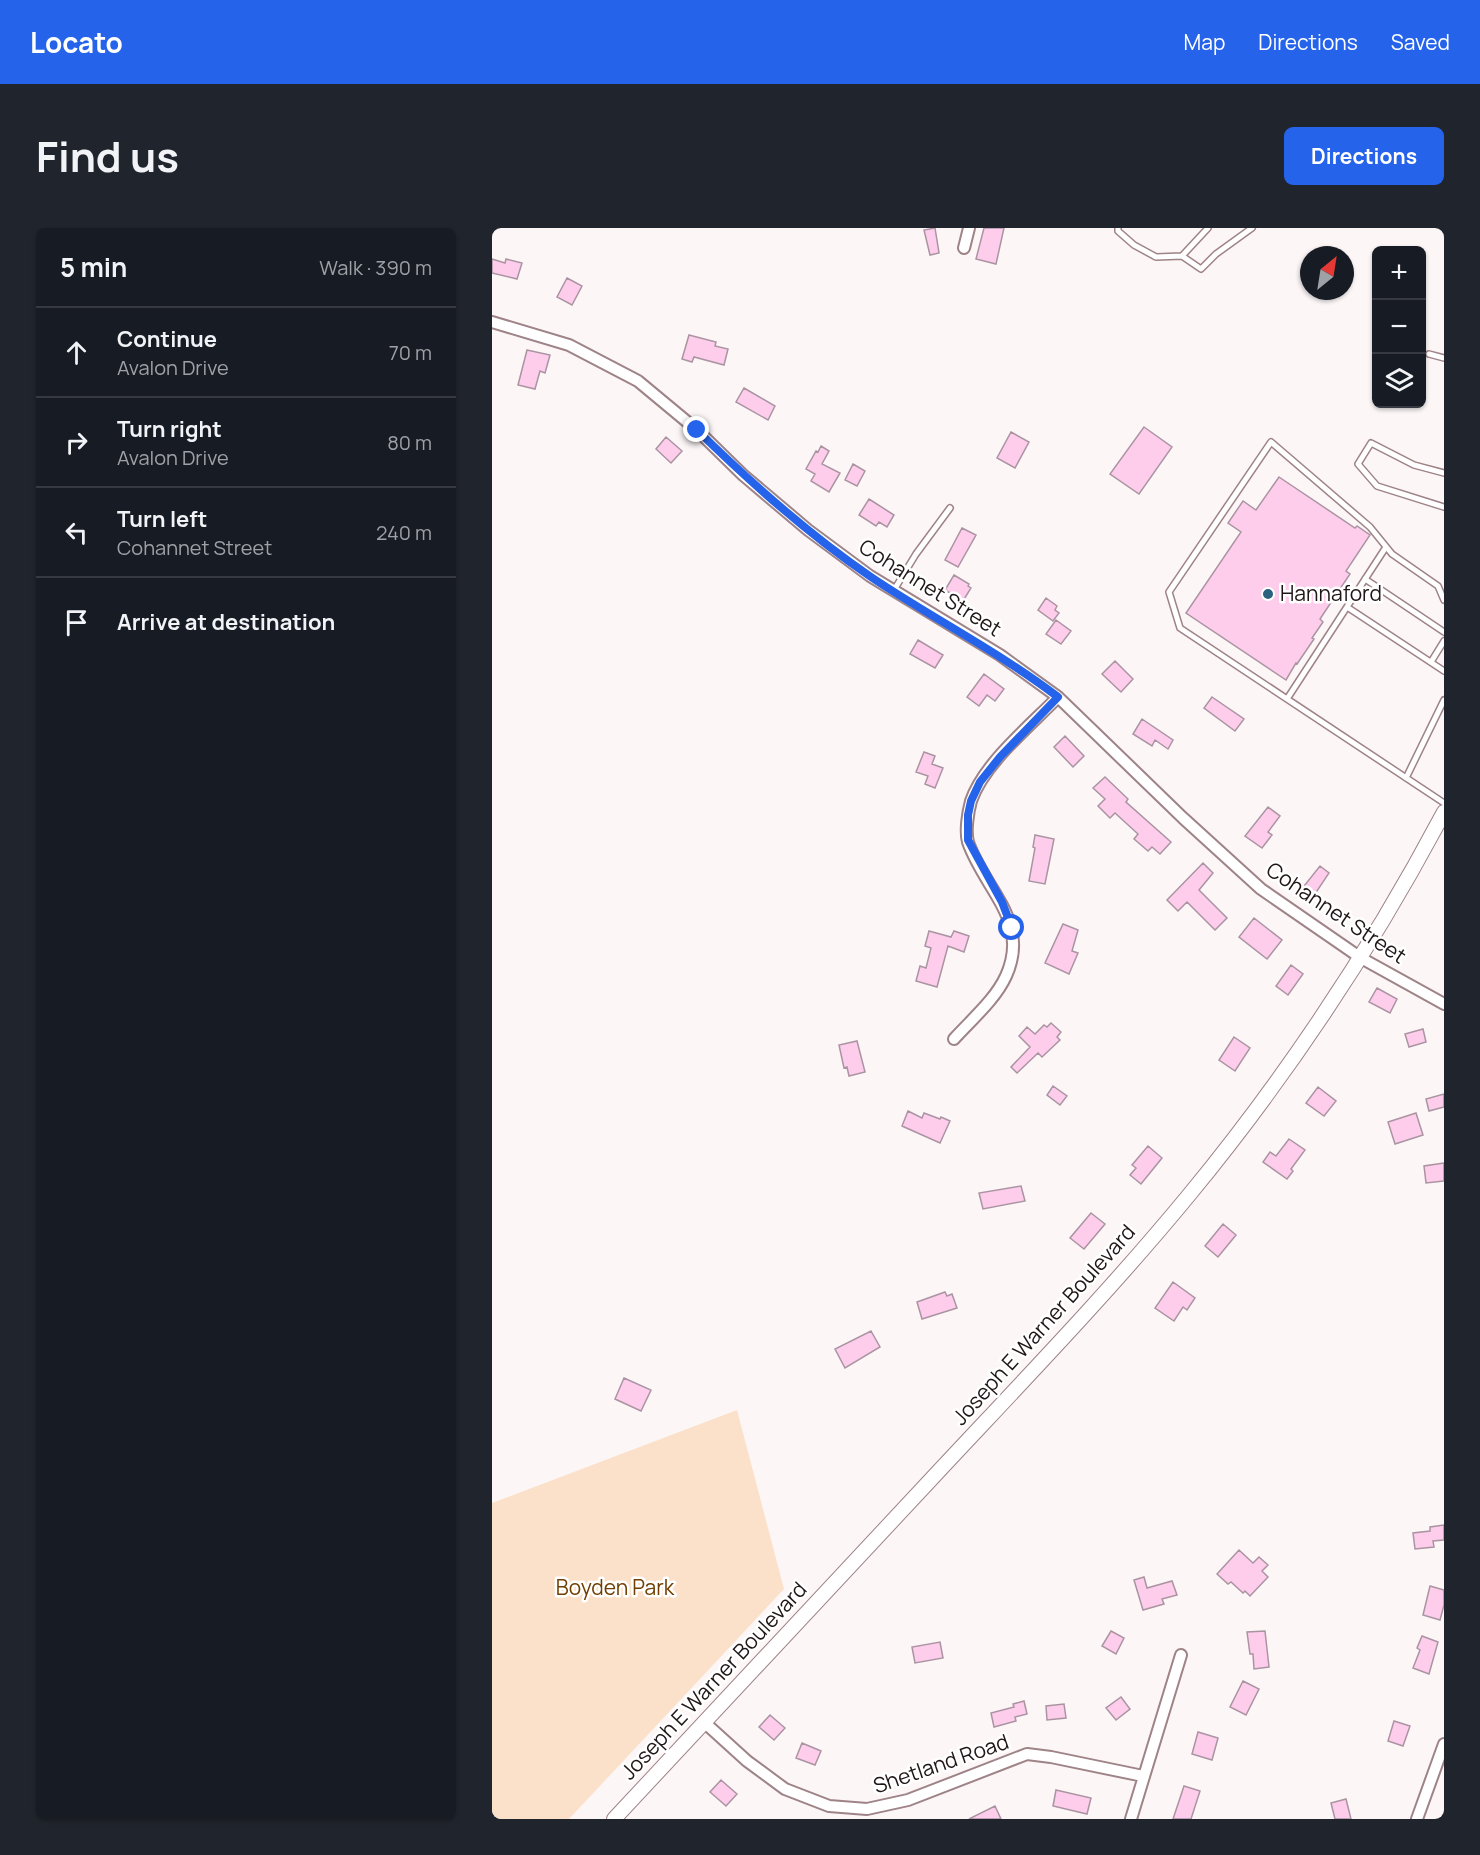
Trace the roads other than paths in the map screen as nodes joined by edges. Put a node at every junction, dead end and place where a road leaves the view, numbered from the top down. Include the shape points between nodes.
1 (969, 228) edge
2 (1118, 228) edge
3 (1208, 228) edge
4 (1251, 228) edge
5 (964, 248) dead end
6 (1182, 256) junction
7 (492, 322) edge
8 (1429, 354) dead end
9 (1444, 358) edge
10 (1444, 473) edge
11 (1444, 507) edge
12 (950, 508) dead end
13 (1386, 547) junction
14 (1365, 579) junction
15 (893, 591) junction
16 (1444, 600) edge
17 (1347, 607) junction
18 (1444, 632) edge
19 (1444, 641) edge
20 (1431, 662) junction
21 (1444, 671) edge
22 (1058, 697) junction
23 (1287, 699) junction
24 (1444, 700) edge
25 (1406, 778) junction
26 (1444, 803) edge
27 (1444, 812) edge
28 (1361, 958) junction
29 (1443, 1005) edge
30 (954, 1039) dead end
31 (1181, 1655) dead end
32 (704, 1722) junction
33 (1444, 1744) edge
34 (1143, 1776) junction
35 (614, 1819) edge
36 (1131, 1819) edge
37 (1417, 1819) edge

1 - 5 street
2 - 6 lane via 1134,245 1156,257
3 - 6 lane
4 - 6 lane via 1201,269
7 - 15 street, Cohannet Street via 569,345 638,381 808,530
8 - 9 lane
10 - 11 lane via 1414,465 1371,443 1358,464 1377,486
12 - 15 lane
13 - 14 lane
13 - 16 lane via 1438,586
13 - 23 lane via 1370,527 1271,442 1169,592 1180,628
14 - 17 lane
14 - 18 lane
15 - 22 street, Cohannet Street via 1000,655
17 - 20 lane
17 - 23 lane
19 - 20 lane
20 - 21 lane
22 - 28 street, Cohannet Street via 1261,889
22 - 30 street via 1000,757 971,801 968,840 1002,902 1012,928 1013,952 997,991
23 - 25 lane
24 - 25 lane
25 - 26 lane
27 - 28 main road, Joseph E Warner Boulevard
28 - 29 street, Cohannet Street
28 - 32 main road, Joseph E Warner Boulevard via 1273,1087 1149,1243
31 - 34 street
32 - 34 street, Shetland Road via 785,1789 829,1806 867,1809 908,1800 1027,1754
32 - 35 main road, Joseph E Warner Boulevard
33 - 37 street
34 - 36 street

